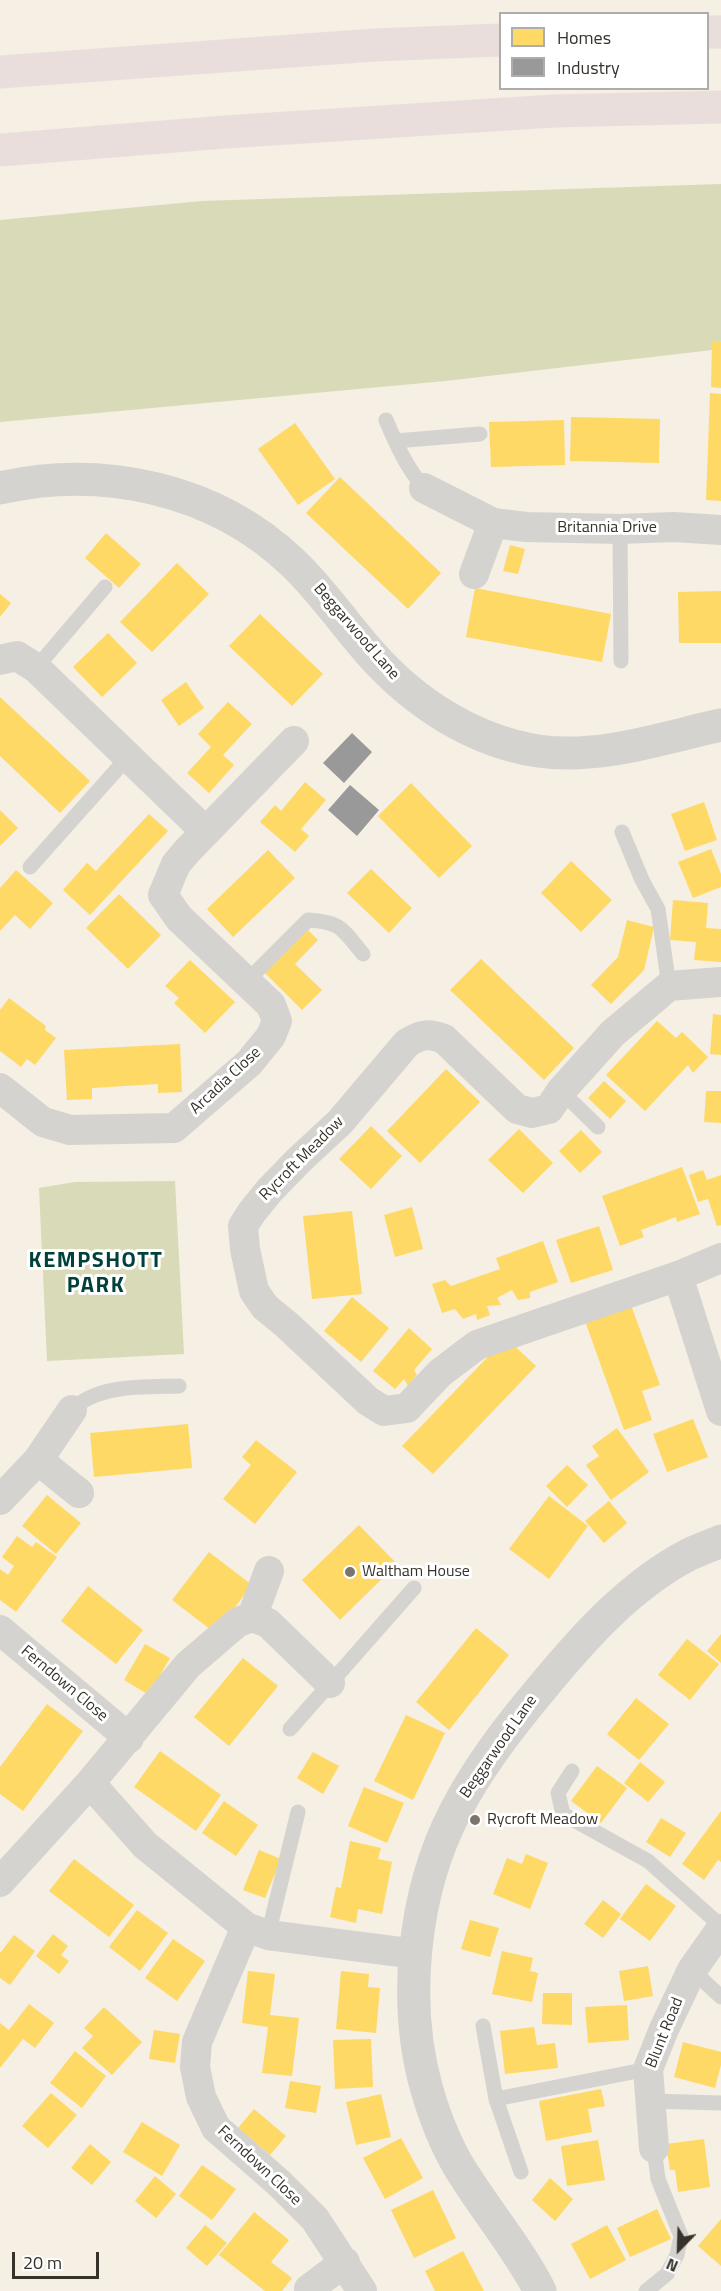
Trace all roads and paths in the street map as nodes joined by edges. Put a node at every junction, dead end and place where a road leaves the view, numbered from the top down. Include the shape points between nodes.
1 (499, 40) edge
2 (0, 72) edge
3 (721, 107) edge
4 (0, 150) edge
5 (386, 420) dead end
6 (480, 435) dead end
7 (395, 441) junction
8 (0, 488) edge
9 (424, 488) joint
10 (492, 523) junction
11 (620, 530) junction
12 (721, 530) edge
13 (474, 574) dead end
14 (105, 587) dead end
15 (0, 660) edge
16 (621, 661) dead end
17 (36, 668) junction
18 (721, 725) edge
19 (294, 741) dead end
20 (128, 757) junction
21 (205, 831) junction
22 (622, 832) dead end
23 (30, 867) dead end
24 (363, 954) dead end
25 (247, 981) junction
26 (721, 982) edge
27 (669, 986) junction
28 (0, 1088) edge
29 (561, 1091) junction
30 (598, 1127) dead end
31 (721, 1258) edge
32 (678, 1275) junction
33 (179, 1386) dead end
34 (72, 1410) joint
35 (721, 1411) edge
36 (38, 1460) junction
37 (80, 1492) dead end
38 (0, 1500) edge
39 (721, 1541) edge
40 (269, 1571) dead end
41 (414, 1588) dead end
42 (252, 1617) junction
43 (0, 1630) edge
44 (330, 1683) junction
45 (290, 1729) dead end
46 (129, 1738) junction
47 (572, 1771) dead end
48 (90, 1783) junction
49 (298, 1812) dead end
50 (0, 1882) edge
51 (721, 1927) edge
52 (257, 1931) junction
53 (416, 1954) junction
54 (692, 1970) junction
55 (721, 1996) edge
56 (483, 2026) dead end
57 (648, 2069) junction
58 (496, 2099) junction
59 (650, 2101) junction
60 (721, 2103) edge
61 (654, 2148) joint
62 (521, 2172) dead end
63 (345, 2262) junction
64 (309, 2289) dead end
65 (362, 2291) edge
66 (540, 2291) edge
67 (646, 2291) edge

1 - 2 highway via 375,45
3 - 4 highway via 554,111
5 - 7 lane
6 - 7 lane
7 - 9 lane
8 - 18 street, Beggarwood Lane via 53,480 114,480 179,495 241,523 292,562 372,655 412,694 463,727 490,738 536,750 589,753
9 - 10 street, Britannia Drive
10 - 11 street, Britannia Drive
10 - 13 street
11 - 12 street, Britannia Drive
11 - 16 lane
14 - 17 lane
15 - 17 street via 17,656
17 - 20 street
19 - 21 street, Arcadia Close
20 - 21 street
20 - 23 lane
21 - 25 street, Arcadia Close via 176,864 163,895 179,918
22 - 27 lane via 658,909
24 - 25 lane via 340,927 329,921 308,920
25 - 28 street, Arcadia Close via 271,1005 277,1021 271,1036 249,1063 174,1128 70,1130 43,1122
26 - 27 street
27 - 29 street, Rycroft Meadow via 614,1034
29 - 30 lane
29 - 32 street, Rycroft Meadow via 549,1108 532,1113 517,1109 444,1039 430,1033 407,1043 243,1226 254,1291 265,1307 384,1411 407,1408 440,1373 477,1345
31 - 32 street, Rycroft Meadow
32 - 35 street
33 - 34 lane via 102,1393 81,1400
34 - 36 street
36 - 37 street
36 - 38 street
39 - 53 street, Beggarwood Lane via 688,1555 635,1591 603,1620 560,1666 500,1742 455,1813 436,1858
40 - 42 street
41 - 44 lane
42 - 44 street via 268,1623
42 - 46 street via 238,1622 188,1665
43 - 46 street, Ferndown Close
44 - 45 lane
46 - 48 street
47 - 51 lane via 558,1793 563,1814 648,1862
48 - 50 street
48 - 52 street via 145,1845
49 - 52 lane
51 - 54 street, Blunt Road
52 - 53 street
52 - 63 street, Ferndown Close via 197,2042 195,2067 201,2097 216,2128 315,2219
53 - 66 street, Beggarwood Lane via 415,2020 428,2092 448,2146 466,2179
54 - 55 lane
54 - 57 street, Blunt Road
56 - 58 lane
57 - 58 lane
57 - 59 street, Blunt Road
58 - 62 lane
59 - 60 lane
59 - 61 street, Blunt Road
61 - 67 lane via 658,2179 681,2236 668,2274
63 - 64 street
63 - 65 street, Ferndown Close

